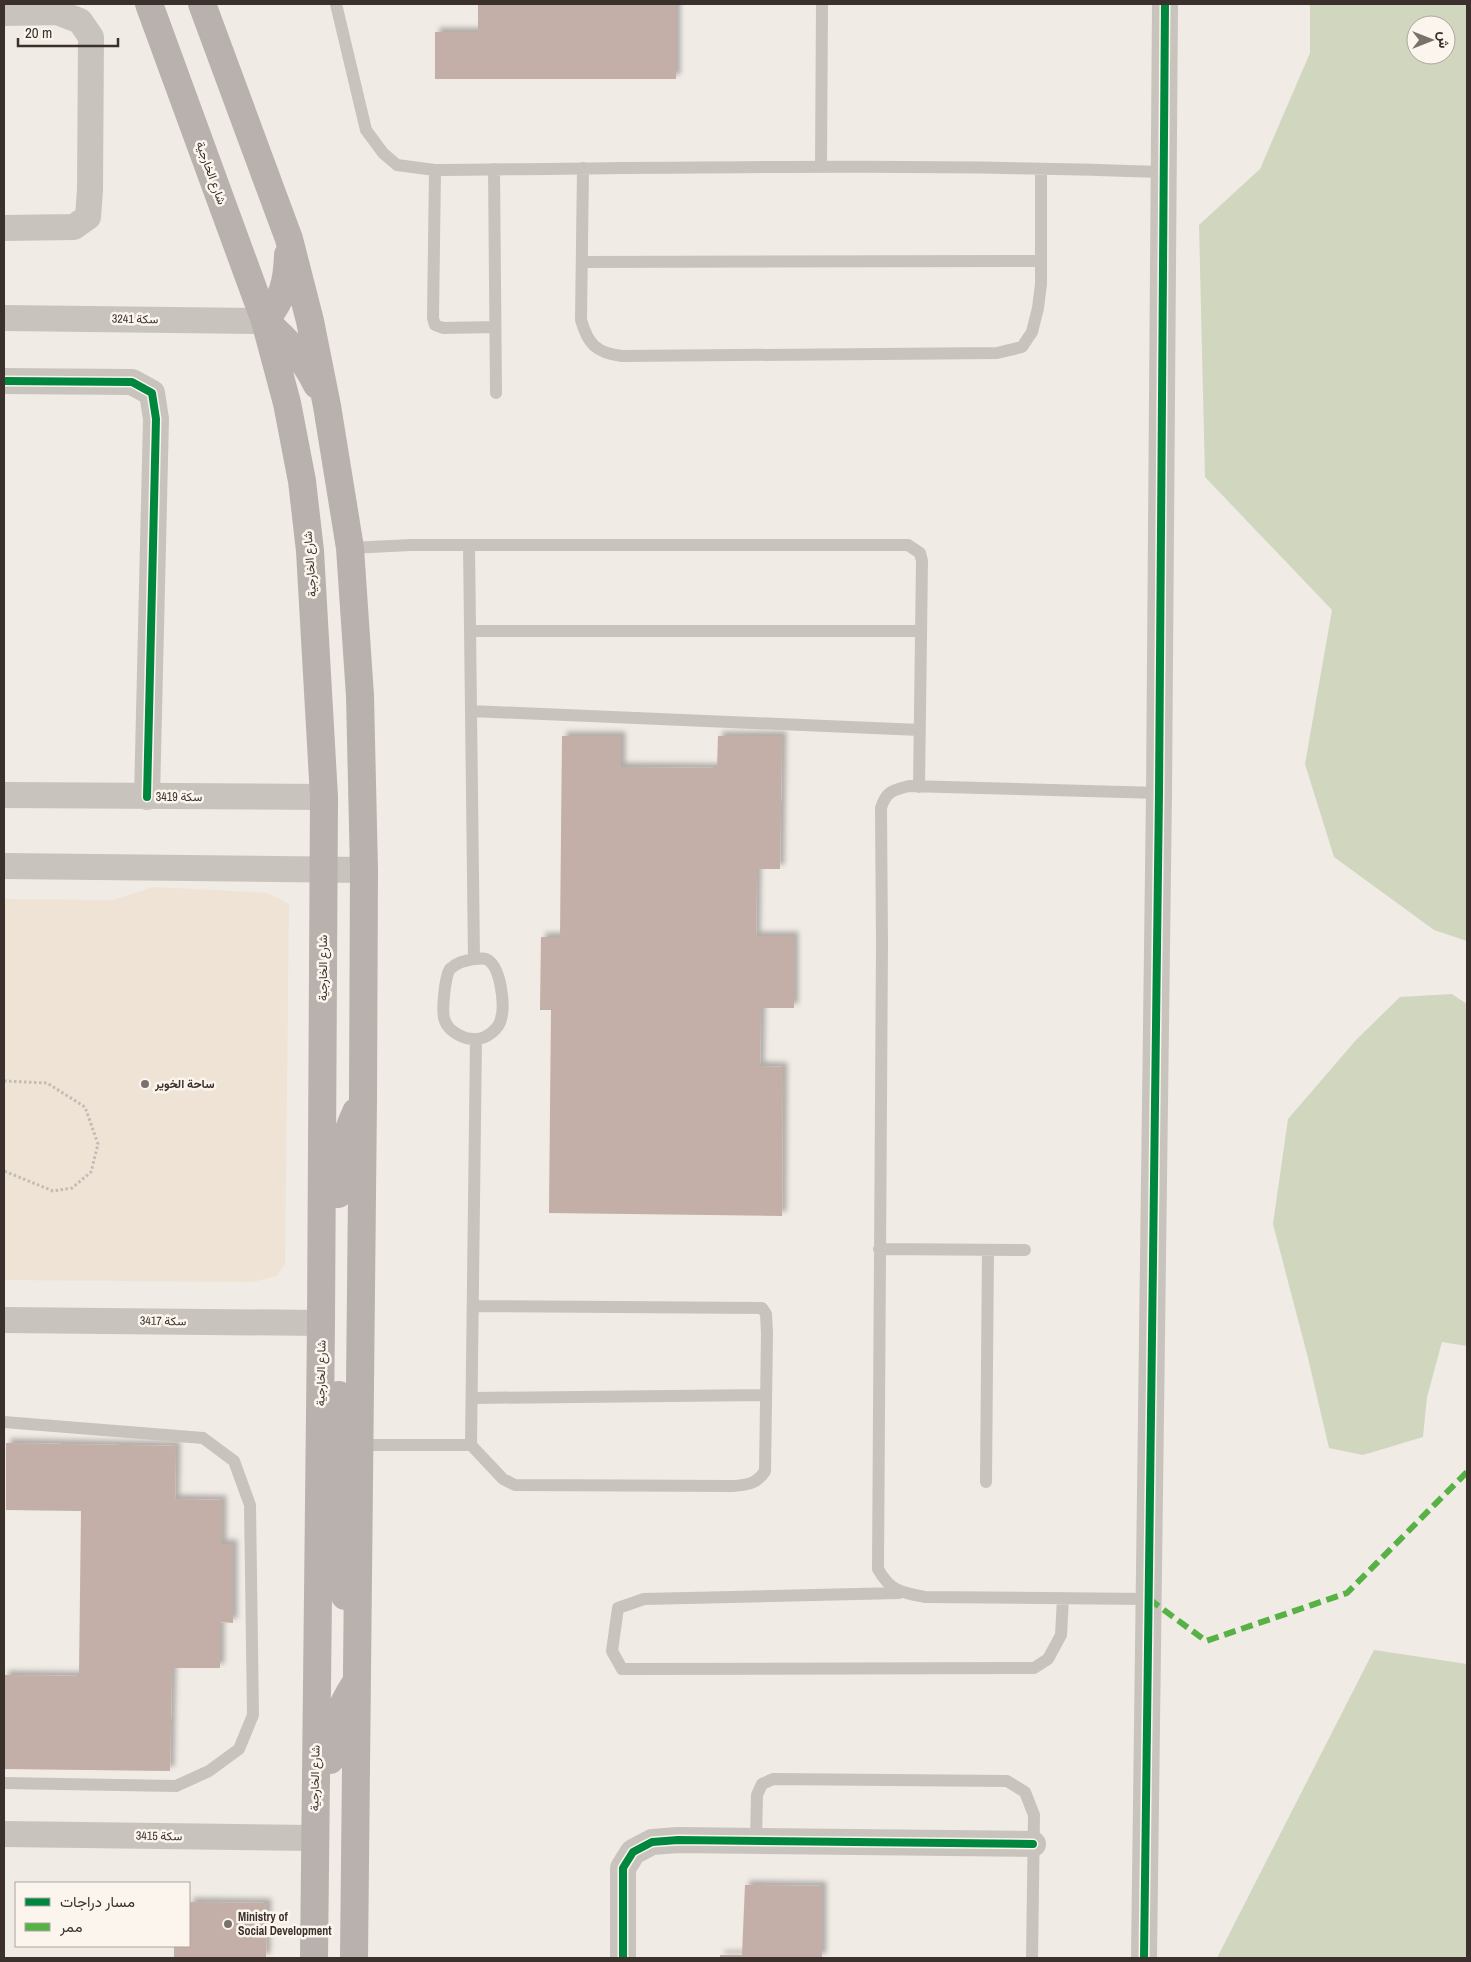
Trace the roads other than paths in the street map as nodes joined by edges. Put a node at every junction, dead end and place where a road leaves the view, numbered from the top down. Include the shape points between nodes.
1 (149, 4) edge
2 (202, 4) edge
3 (336, 4) edge
4 (822, 4) edge
5 (1165, 4) edge
6 (4, 13) edge
7 (821, 167) junction
8 (583, 168) junction
9 (1041, 169) junction
10 (436, 170) junction
11 (494, 170) junction
12 (1163, 172) junction
13 (4, 228) edge
14 (289, 240) junction
15 (1041, 261) junction
16 (582, 262) junction
17 (4, 318) edge
18 (265, 321) junction
19 (495, 327) junction
20 (4, 381) edge
21 (496, 393) dead end
22 (327, 406) junction
23 (469, 545) junction
24 (350, 548) junction
25 (470, 631) junction
26 (921, 631) junction
27 (472, 711) junction
28 (920, 730) junction
29 (919, 787) junction
30 (1159, 793) junction
31 (4, 795) edge
32 (147, 797) junction
33 (324, 797) junction
34 (4, 866) edge
35 (324, 869) junction
36 (364, 870) junction
37 (474, 959) junction
38 (476, 1039) junction
39 (363, 1099) junction
40 (879, 1249) junction
41 (988, 1250) junction
42 (1025, 1250) dead end
43 (473, 1306) junction
44 (4, 1320) edge
45 (321, 1323) junction
46 (766, 1395) junction
47 (472, 1398) junction
48 (4, 1422) edge
49 (360, 1445) junction
50 (472, 1445) junction
51 (986, 1482) dead end
52 (899, 1592) junction
53 (1063, 1598) junction
54 (1149, 1599) junction
55 (358, 1622) junction
56 (357, 1681) junction
57 (4, 1783) edge
58 (4, 1834) edge
59 (314, 1838) junction
60 (756, 1840) junction
61 (1033, 1844) junction
62 (314, 1958) edge
63 (331, 1958) edge
64 (354, 1958) edge
65 (623, 1958) edge
66 (1032, 1958) edge
67 (1144, 1958) edge

1 - 18 main road, شارع الخارجية
2 - 14 main road
3 - 10 lane via 366,130 383,153 397,165
4 - 7 lane
5 - 12 street
6 - 13 street via 58,12 80,21 91,37 91,46 88,218 74,227
7 - 8 lane
7 - 9 lane
8 - 11 lane
8 - 16 lane
9 - 12 lane
9 - 15 lane
10 - 11 lane
10 - 19 lane via 433,318 436,325 443,328
11 - 19 lane
12 - 30 street
14 - 18 main road via 288,278 279,303
14 - 22 main road
15 - 16 lane
15 - 16 lane via 1038,308 1032,332 1022,347 998,353 632,356 607,354 596,348 586,335 581,320
17 - 18 street, سكة 3241
18 - 22 main road via 291,345 312,374
18 - 33 main road, شارع الخارجية via 287,403 302,480 310,550
19 - 21 lane
20 - 32 street via 132,382 152,393 156,419
22 - 24 main road
23 - 24 lane
23 - 25 lane
23 - 26 lane via 908,545 920,553 922,561
24 - 36 main road via 360,696
25 - 26 lane
25 - 27 lane
26 - 28 lane
27 - 28 lane
27 - 37 lane
28 - 29 lane
29 - 30 lane
29 - 40 lane via 893,790 884,797 880,808
30 - 54 street
31 - 32 street, سكة 3419
32 - 33 street, سكة 3419
33 - 35 main road, شارع الخارجية
34 - 35 street
35 - 36 street
35 - 45 main road, شارع الخارجية
36 - 39 main road
37 - 38 lane via 486,959 495,967 501,982 501,1019 495,1030
37 - 38 lane via 459,962 449,970 444,985 444,1021 460,1037
38 - 43 lane
39 - 45 main road via 349,1127 341,1158 337,1286
39 - 49 main road
40 - 41 lane
40 - 52 lane via 878,1569 884,1580
41 - 42 lane
41 - 51 lane
43 - 46 lane via 762,1308 768,1332
43 - 47 lane
44 - 45 street, سكة 3417
45 - 55 main road via 332,1341 339,1380 340,1575 346,1599
45 - 59 main road, شارع الخارجية
46 - 47 lane
46 - 50 lane via 765,1471 760,1480 749,1485 515,1485 502,1479
47 - 50 lane
48 - 57 lane via 203,1438 234,1461 250,1505 253,1715 239,1749 209,1771 176,1786
49 - 50 lane
49 - 55 main road
52 - 53 lane via 925,1597
52 - 53 lane via 644,1599 618,1608 612,1651 622,1669 1034,1668 1048,1659 1061,1635
53 - 54 lane
54 - 67 street
55 - 56 main road
56 - 59 main road via 335,1722 329,1810
56 - 64 main road
58 - 59 street, سكة 3415
59 - 62 main road, شارع الخارجية
59 - 63 main road via 330,1866
60 - 61 street
60 - 61 lane via 757,1795 762,1784 773,1780 998,1781 1008,1782 1025,1792 1034,1815
60 - 65 street via 652,1842 633,1852 623,1868
61 - 66 lane

